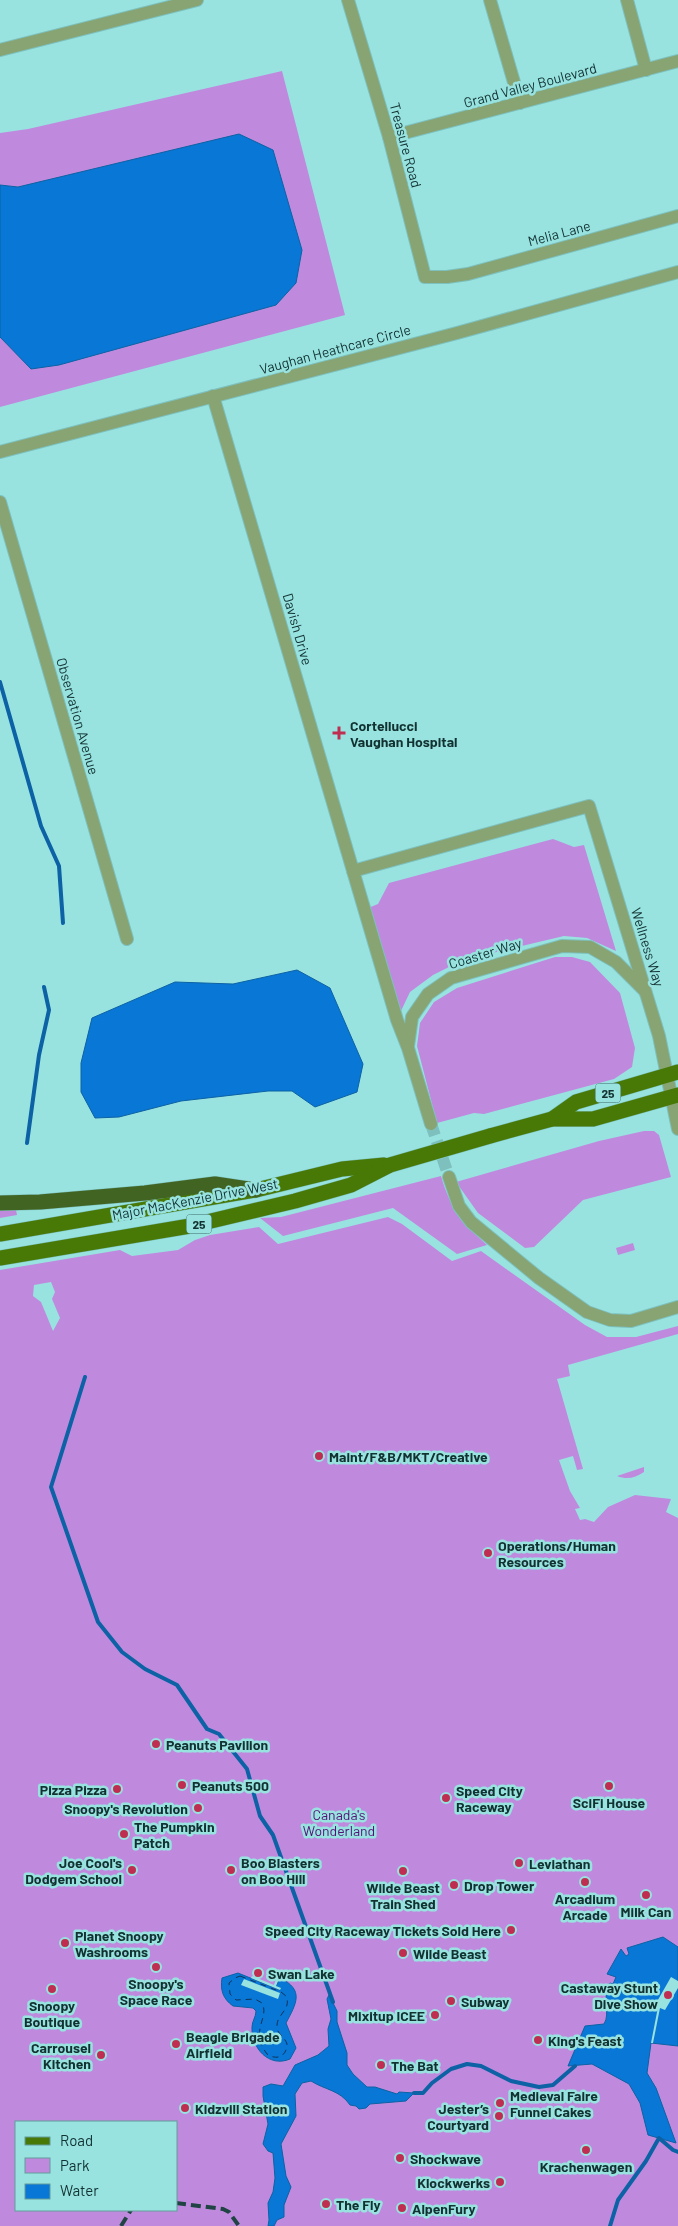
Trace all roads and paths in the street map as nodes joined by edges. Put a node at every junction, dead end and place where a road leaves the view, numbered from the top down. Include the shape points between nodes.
1 (197, 0) edge
2 (348, 0) edge
3 (490, 0) edge
4 (627, 0) edge
5 (0, 50) edge
6 (678, 61) edge
7 (646, 70) junction
8 (520, 103) junction
9 (389, 137) junction
10 (678, 216) edge
11 (678, 272) edge
12 (447, 277) joint
13 (213, 396) junction
14 (0, 452) edge
15 (0, 502) edge
16 (353, 871) junction
17 (127, 939) dead end
18 (647, 993) junction
19 (408, 1048) junction
20 (673, 1073) edge
21 (674, 1096) edge
22 (552, 1120) junction
23 (431, 1124) tunnel mouth
24 (678, 1129) edge
25 (390, 1165) junction
26 (449, 1176) tunnel mouth
27 (256, 1190) junction
28 (0, 1202) edge
29 (0, 1234) edge
30 (0, 1258) edge
31 (678, 1307) edge

1 - 5 street
2 - 9 street, Treasure Road
3 - 8 street
4 - 7 street
6 - 7 street, Grand Valley Boulevard
7 - 8 street, Grand Valley Boulevard
8 - 9 street, Grand Valley Boulevard
9 - 12 street, Treasure Road via 425,277
10 - 12 street, Melia Lane
11 - 13 street, Vaughan Heathcare Circle
13 - 14 street, Vaughan Heathcare Circle
13 - 16 street, Davish Drive
15 - 17 street, Observation Avenue
16 - 18 street, Wellness Way via 590,806
16 - 19 street, Davish Drive
18 - 19 street, Coaster Way via 616,962 590,947 562,946 451,978 428,994 412,1016
18 - 20 street, Wellness Way
19 - 23 street, Coaster Way
20 - 21 street, Wellness Way
20 - 22 main road, Major MacKenzie Drive West / 25 via 576,1102
21 - 22 main road, Major MacKenzie Drive West / 25 via 593,1119
21 - 24 street, Wellness Way
22 - 25 main road, Major MacKenzie Drive West / 25, bridge
25 - 27 main road, Major MacKenzie Drive West / 25 via 342,1169
25 - 30 main road, Major MacKenzie Drive West / 25 via 351,1185 295,1201 190,1226
26 - 31 street via 459,1206 471,1222 539,1278 587,1312 610,1320 631,1321
27 - 28 highway via 215,1184 50,1201
27 - 29 main road, Major MacKenzie Drive West / 25

